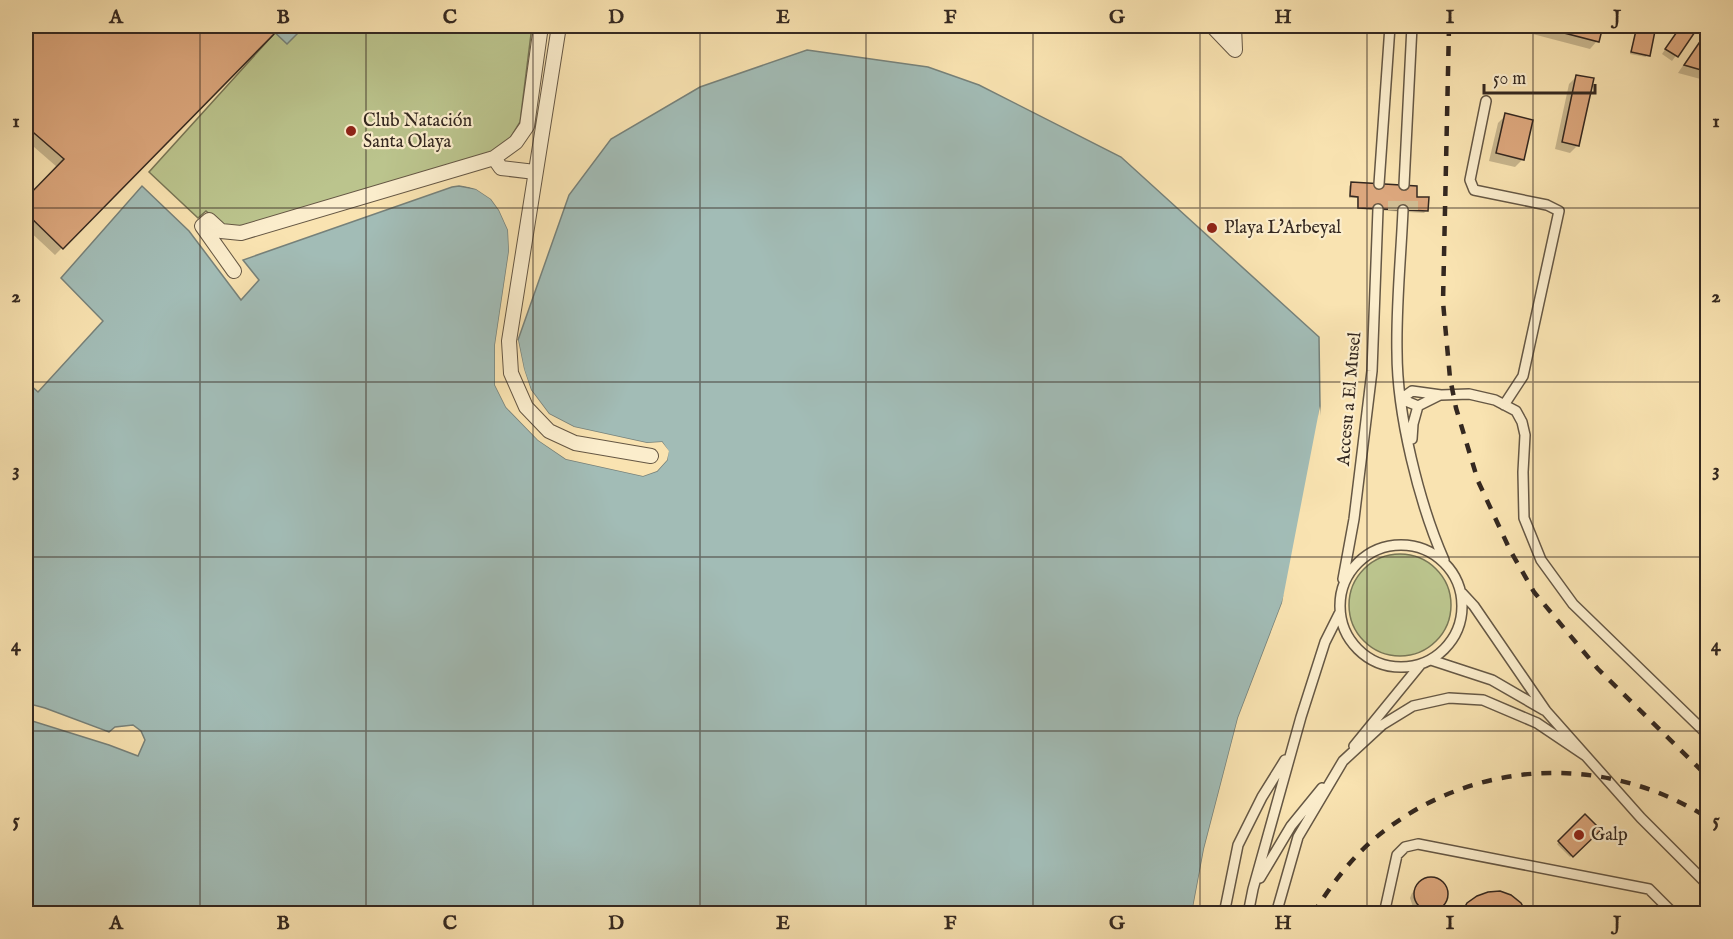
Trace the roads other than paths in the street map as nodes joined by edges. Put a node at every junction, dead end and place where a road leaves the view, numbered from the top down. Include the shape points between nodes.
1 (541, 26) edge
2 (560, 26) edge
3 (1212, 26) edge
4 (1234, 26) edge
5 (1390, 26) edge
6 (1412, 26) edge
7 (1486, 101) dead end
8 (494, 158) junction
9 (535, 172) junction
10 (1379, 184) dead end
11 (1404, 185) dead end
12 (1378, 209) dead end
13 (1403, 210) tunnel mouth
14 (234, 271) dead end
15 (1441, 394) junction
16 (1401, 399) junction
17 (1504, 405) junction
18 (1418, 406) junction
19 (1411, 451) junction
20 (651, 456) dead end
21 (1445, 562) junction
22 (1341, 590) junction
23 (1462, 593) junction
24 (1340, 614) junction
25 (1431, 660) junction
26 (1421, 664) junction
27 (1546, 711) junction
28 (1707, 735) edge
29 (1291, 750) junction
30 (1586, 756) junction
31 (1343, 761) junction
32 (1707, 885) edge
33 (1253, 889) junction
34 (1224, 914) edge
35 (1243, 914) edge
36 (1248, 914) edge
37 (1276, 914) edge
38 (1384, 914) edge
39 (1674, 914) edge

1 - 8 street via 527,126 516,142
2 - 9 street
3 - 4 street via 1235,50
5 - 10 lane
6 - 11 lane
7 - 17 lane via 1470,180 1474,190 1559,211 1523,376
8 - 9 street via 501,168
8 - 14 street via 241,233 221,231 209,220 202,226
9 - 20 street via 509,341 511,373 526,407 549,430 575,443
12 - 22 lane, Accesu a El Musel via 1372,370
13 - 16 lane via 1397,353
15 - 16 lane via 1412,391
15 - 17 lane via 1469,394
15 - 18 lane
16 - 18 lane
16 - 19 lane
17 - 28 lane via 1516,411 1526,435 1524,518 1541,560 1574,604
18 - 19 lane
19 - 21 lane via 1435,540
21 - 22 lane, Accesu a El Musel via 1428,550 1407,544 1386,546 1365,555 1350,571
21 - 23 lane
22 - 24 lane, Accesu a El Musel
23 - 25 lane, Accesu a El Musel via 1459,627 1449,645
23 - 27 lane
24 - 26 lane, Accesu a El Musel via 1346,634 1359,651 1378,664 1400,668
24 - 29 lane via 1325,642
25 - 26 lane, Accesu a El Musel
25 - 27 lane via 1492,680
26 - 31 lane
27 - 30 lane
29 - 33 lane
29 - 34 lane via 1238,845
30 - 31 lane via 1537,723 1483,700 1449,698 1413,706 1382,725
30 - 32 lane
31 - 33 lane via 1291,826
31 - 37 lane via 1298,837
33 - 35 lane
33 - 36 lane
38 - 39 lane via 1397,855 1405,847 1418,844 1649,889

